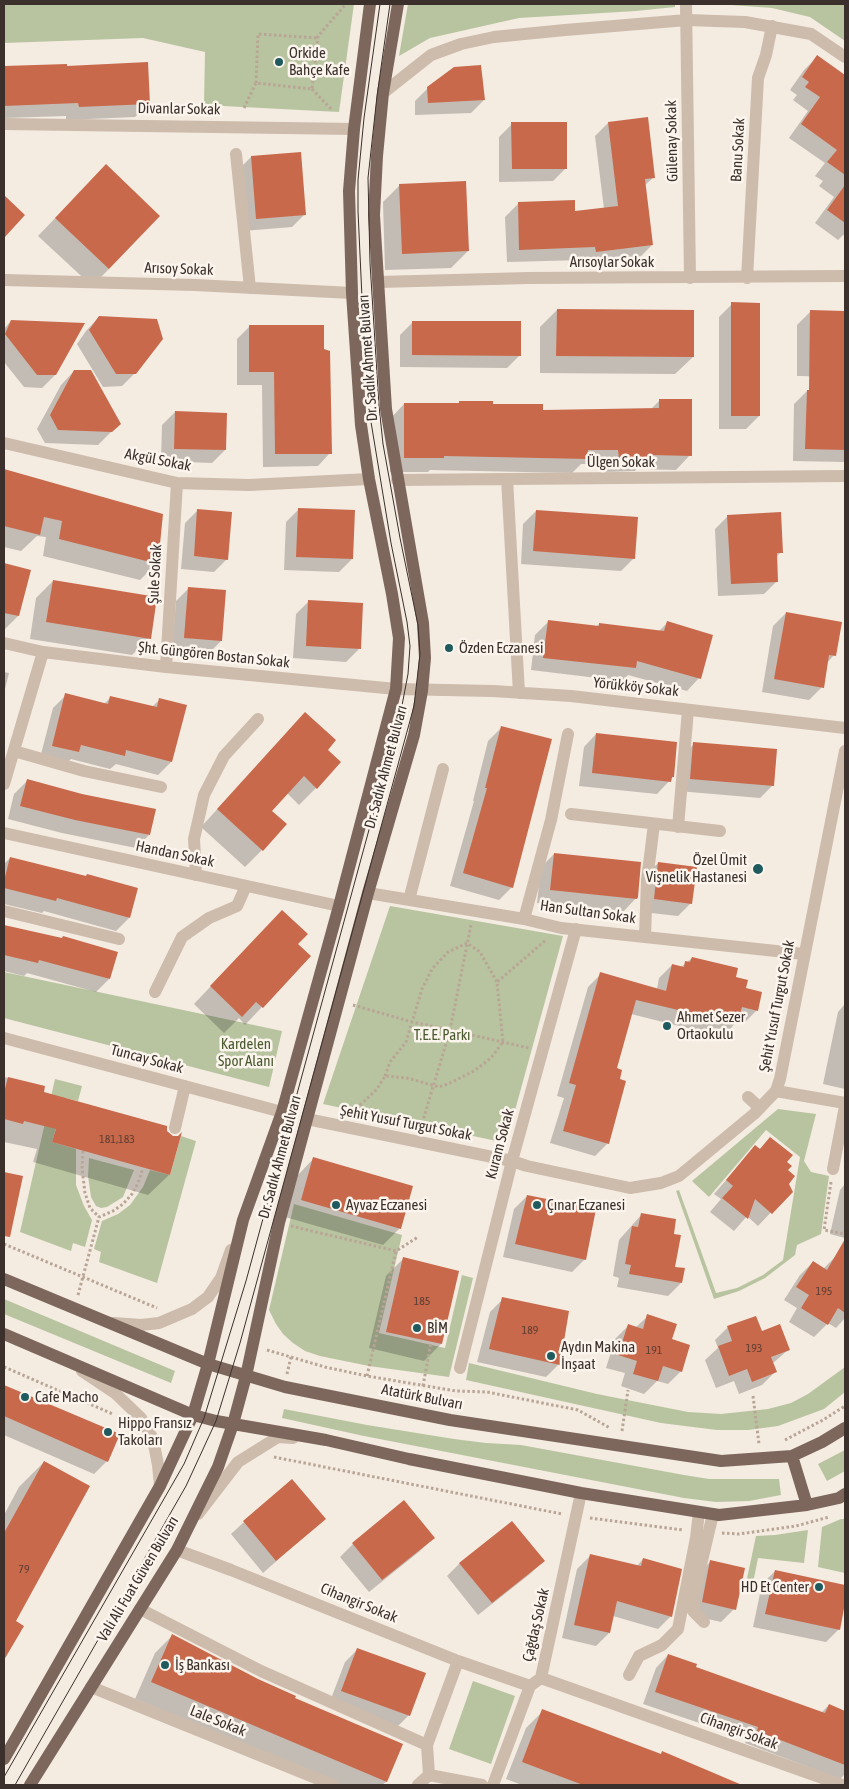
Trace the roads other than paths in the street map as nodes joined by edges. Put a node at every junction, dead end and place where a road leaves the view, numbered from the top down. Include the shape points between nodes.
1 (370, 4) edge
2 (398, 4) edge
3 (686, 4) edge
4 (687, 20) junction
5 (772, 26) junction
6 (845, 57) edge
7 (383, 93) junction
8 (4, 124) edge
9 (354, 129) junction
10 (236, 154) dead end
11 (845, 276) edge
12 (690, 278) junction
13 (747, 278) junction
14 (4, 280) edge
15 (379, 282) junction
16 (250, 288) junction
17 (352, 294) junction
18 (4, 443) edge
19 (845, 476) edge
20 (370, 479) junction
21 (507, 479) junction
22 (397, 480) junction
23 (177, 483) junction
24 (4, 643) edge
25 (43, 652) junction
26 (166, 667) junction
27 (396, 689) junction
28 (422, 690) junction
29 (519, 693) junction
30 (688, 710) junction
31 (258, 719) dead end
32 (845, 728) edge
33 (568, 734) dead end
34 (14, 751) junction
35 (845, 751) edge
36 (443, 770) dead end
37 (4, 784) edge
38 (161, 787) dead end
39 (571, 814) dead end
40 (654, 824) junction
41 (678, 827) junction
42 (720, 831) dead end
43 (4, 834) edge
44 (196, 875) junction
45 (246, 886) junction
46 (368, 893) junction
47 (409, 900) junction
48 (339, 906) junction
49 (4, 911) edge
50 (524, 919) junction
51 (576, 929) junction
52 (645, 936) junction
53 (119, 939) dead end
54 (804, 954) junction
55 (155, 992) dead end
56 (4, 1038) edge
57 (185, 1086) junction
58 (776, 1091) junction
59 (748, 1097) dead end
60 (845, 1104) edge
61 (760, 1108) junction
62 (282, 1112) junction
63 (306, 1119) junction
64 (175, 1128) dead end
65 (512, 1161) junction
66 (833, 1169) road end
67 (243, 1220) junction
68 (4, 1279) edge
69 (112, 1323) junction
70 (4, 1334) edge
71 (66, 1360) junction
72 (208, 1364) junction
73 (460, 1368) dead end
74 (246, 1376) junction
75 (193, 1415) junction
76 (234, 1424) junction
77 (845, 1428) edge
78 (326, 1440) junction
79 (792, 1456) junction
80 (160, 1486) junction
81 (581, 1493) junction
82 (843, 1497) edge
83 (807, 1505) junction
84 (699, 1512) junction
85 (713, 1514) junction
86 (189, 1526) junction
87 (177, 1550) junction
88 (140, 1609) junction
89 (704, 1622) dead end
90 (458, 1660) junction
91 (629, 1675) dead end
92 (541, 1678) junction
93 (530, 1686) junction
94 (91, 1687) junction
95 (427, 1745) junction
96 (4, 1759) edge
97 (429, 1775) junction
98 (35, 1784) edge
99 (333, 1785) edge
100 (418, 1785) edge
101 (482, 1785) edge
102 (493, 1785) edge
103 (842, 1785) edge

1 - 9 main road, Dr. Sadık Ahmet Bulvarı
2 - 7 main road, Dr. Sadık Ahmet Bulvarı
3 - 4 street, Gülenay Sokak
4 - 5 street
4 - 7 street via 494,37 460,44 431,55
4 - 12 street, Gülenay Sokak
5 - 6 street via 811,34
5 - 13 street, Banu Sokak via 758,78
7 - 15 main road, Dr. Sadık Ahmet Bulvarı via 374,215
8 - 9 street, Divanlar Sokak
9 - 17 main road, Dr. Sadık Ahmet Bulvarı via 349,191
10 - 16 street
11 - 13 street, Arısoylar Sokak
12 - 13 street, Arısoylar Sokak
12 - 15 street, Arısoylar Sokak
14 - 16 street, Arısoy Sokak
15 - 22 main road, Dr. Sadık Ahmet Bulvarı via 386,409
16 - 17 street, Arısoy Sokak
17 - 20 main road, Dr. Sadık Ahmet Bulvarı via 361,425
18 - 23 street, Akgül Sokak
19 - 21 street, Ülgen Sokak
20 - 23 street, Akgül Sokak
20 - 27 main road, Dr. Sadık Ahmet Bulvarı via 399,638
21 - 22 street, Ülgen Sokak
21 - 29 street
22 - 28 main road, Dr. Sadık Ahmet Bulvarı via 423,623 425,658
23 - 26 street, Şule Sokak
24 - 25 street, Şht. Güngören Bostan Sokak
25 - 26 street, Şht. Güngören Bostan Sokak
25 - 34 street
26 - 27 street, Şht. Güngören Bostan Sokak
27 - 28 street, Şht. Güngören Bostan Sokak
27 - 48 main road, Dr. Sadık Ahmet Bulvarı
28 - 29 street, Yörükköy Sokak
28 - 46 main road, Dr. Sadık Ahmet Bulvarı via 414,735
29 - 30 street, Yörükköy Sokak
30 - 32 street, Yörükköy Sokak
30 - 41 street
31 - 44 street via 224,756 204,795 194,839
33 - 50 street via 551,820
34 - 37 street
34 - 38 street via 84,771
35 - 54 street, Şehit Yusuf Turgut Sokak
36 - 47 street
39 - 40 street
40 - 41 street
40 - 52 street
41 - 42 street
43 - 44 street, Handan Sokak
44 - 45 street, Handan Sokak
45 - 48 street, Handan Sokak
45 - 55 street via 237,906 209,918 182,937
46 - 47 street, Han Sultan Sokak
46 - 63 main road, Dr. Sadık Ahmet Bulvarı
47 - 50 street, Han Sultan Sokak
48 - 62 main road, Dr. Sadık Ahmet Bulvarı
49 - 53 street
50 - 51 street, Han Sultan Sokak
51 - 52 street, Han Sultan Sokak
51 - 65 street, Kuram Sokak
52 - 54 street, Han Sultan Sokak
54 - 58 street, Şehit Yusuf Turgut Sokak
56 - 57 street, Tuncay Sokak
57 - 62 street, Tuncay Sokak
57 - 64 street
58 - 60 street
58 - 61 street, Şehit Yusuf Turgut Sokak
59 - 61 street
60 - 66 street
61 - 65 street, Şehit Yusuf Turgut Sokak via 679,1176 661,1183 630,1188
62 - 67 main road, Dr. Sadık Ahmet Bulvarı
63 - 65 street, Şehit Yusuf Turgut Sokak
63 - 74 main road, Dr. Sadık Ahmet Bulvarı via 279,1223
65 - 73 street, Kuram Sokak
67 - 69 street via 221,1278 208,1297 192,1309 158,1323
67 - 72 main road, Dr. Sadık Ahmet Bulvarı
68 - 69 main road, Atatürk Bulvarı
69 - 72 main road, Atatürk Bulvarı
70 - 71 main road
71 - 75 main road
71 - 80 street via 115,1393 142,1418 153,1440
72 - 74 main road, Atatürk Bulvarı
72 - 75 main road, Vali Ali Fuat Güven Bulvarı
74 - 76 main road, Vali Ali Fuat Güven Bulvarı
74 - 79 main road, Atatürk Bulvarı via 284,1387 450,1420 721,1461
75 - 76 main road
75 - 80 main road, Vali Ali Fuat Güven Bulvarı
76 - 78 main road
76 - 86 main road, Vali Ali Fuat Güven Bulvarı via 218,1467
77 - 79 main road, Atatürk Bulvarı
78 - 81 main road
78 - 86 street via 278,1437 252,1453 238,1462
79 - 83 main road
80 - 96 main road, Vali Ali Fuat Güven Bulvarı
81 - 84 main road
81 - 92 street, Çağdaş Sokak
82 - 83 main road
83 - 85 main road
84 - 85 main road
84 - 91 street via 678,1629 662,1645 639,1656
85 - 89 street via 693,1611
86 - 87 main road, Vali Ali Fuat Güven Bulvarı
87 - 88 main road, Vali Ali Fuat Güven Bulvarı
87 - 90 street, Cihangir Sokak
88 - 94 main road, Vali Ali Fuat Güven Bulvarı
88 - 95 street via 261,1671
90 - 93 street, Cihangir Sokak
90 - 95 street
92 - 93 street, Çağdaş Sokak
92 - 103 street, Cihangir Sokak
93 - 102 street
94 - 98 main road, Vali Ali Fuat Güven Bulvarı
94 - 99 street, Lale Sokak
95 - 97 street
97 - 100 street
97 - 101 street

